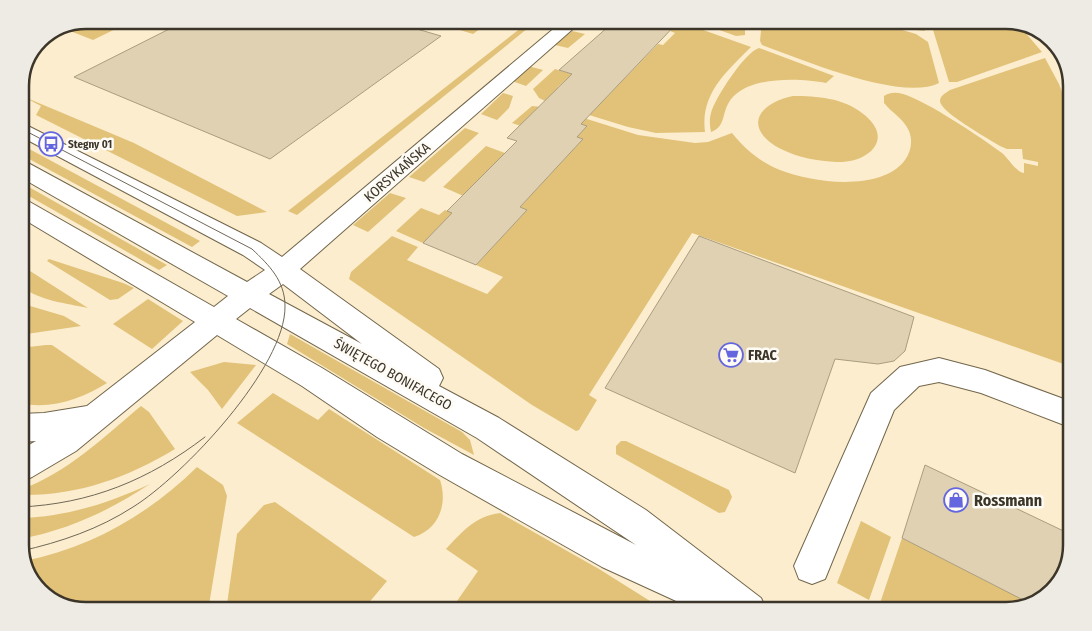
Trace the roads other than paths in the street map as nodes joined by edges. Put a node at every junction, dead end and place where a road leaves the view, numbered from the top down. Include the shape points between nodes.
1 (564, 29) edge
2 (29, 133) edge
3 (29, 173) edge
4 (29, 211) edge
5 (283, 270) junction
6 (249, 294) junction
7 (217, 321) junction
8 (1063, 412) edge
9 (95, 418) junction
10 (29, 428) edge
11 (514, 444) junction
12 (29, 463) edge
13 (812, 566) dead end
14 (719, 602) edge
15 (736, 602) edge

1 - 5 street, KORSYKAŃSKA
2 - 5 street via 236,241
3 - 6 street, ŚWIĘTEGO BONIFACEGO
4 - 7 street
5 - 6 street, KORSYKAŃSKA
5 - 11 street
6 - 7 street, KORSYKAŃSKA
6 - 11 street, ŚWIĘTEGO BONIFACEGO
7 - 9 street, KORSYKAŃSKA
7 - 14 street via 484,483 615,554
8 - 13 street via 985,382 939,370 910,376 882,402
9 - 10 street
9 - 12 street, KORSYKAŃSKA
11 - 15 street, ŚWIĘTEGO BONIFACEGO via 634,522

